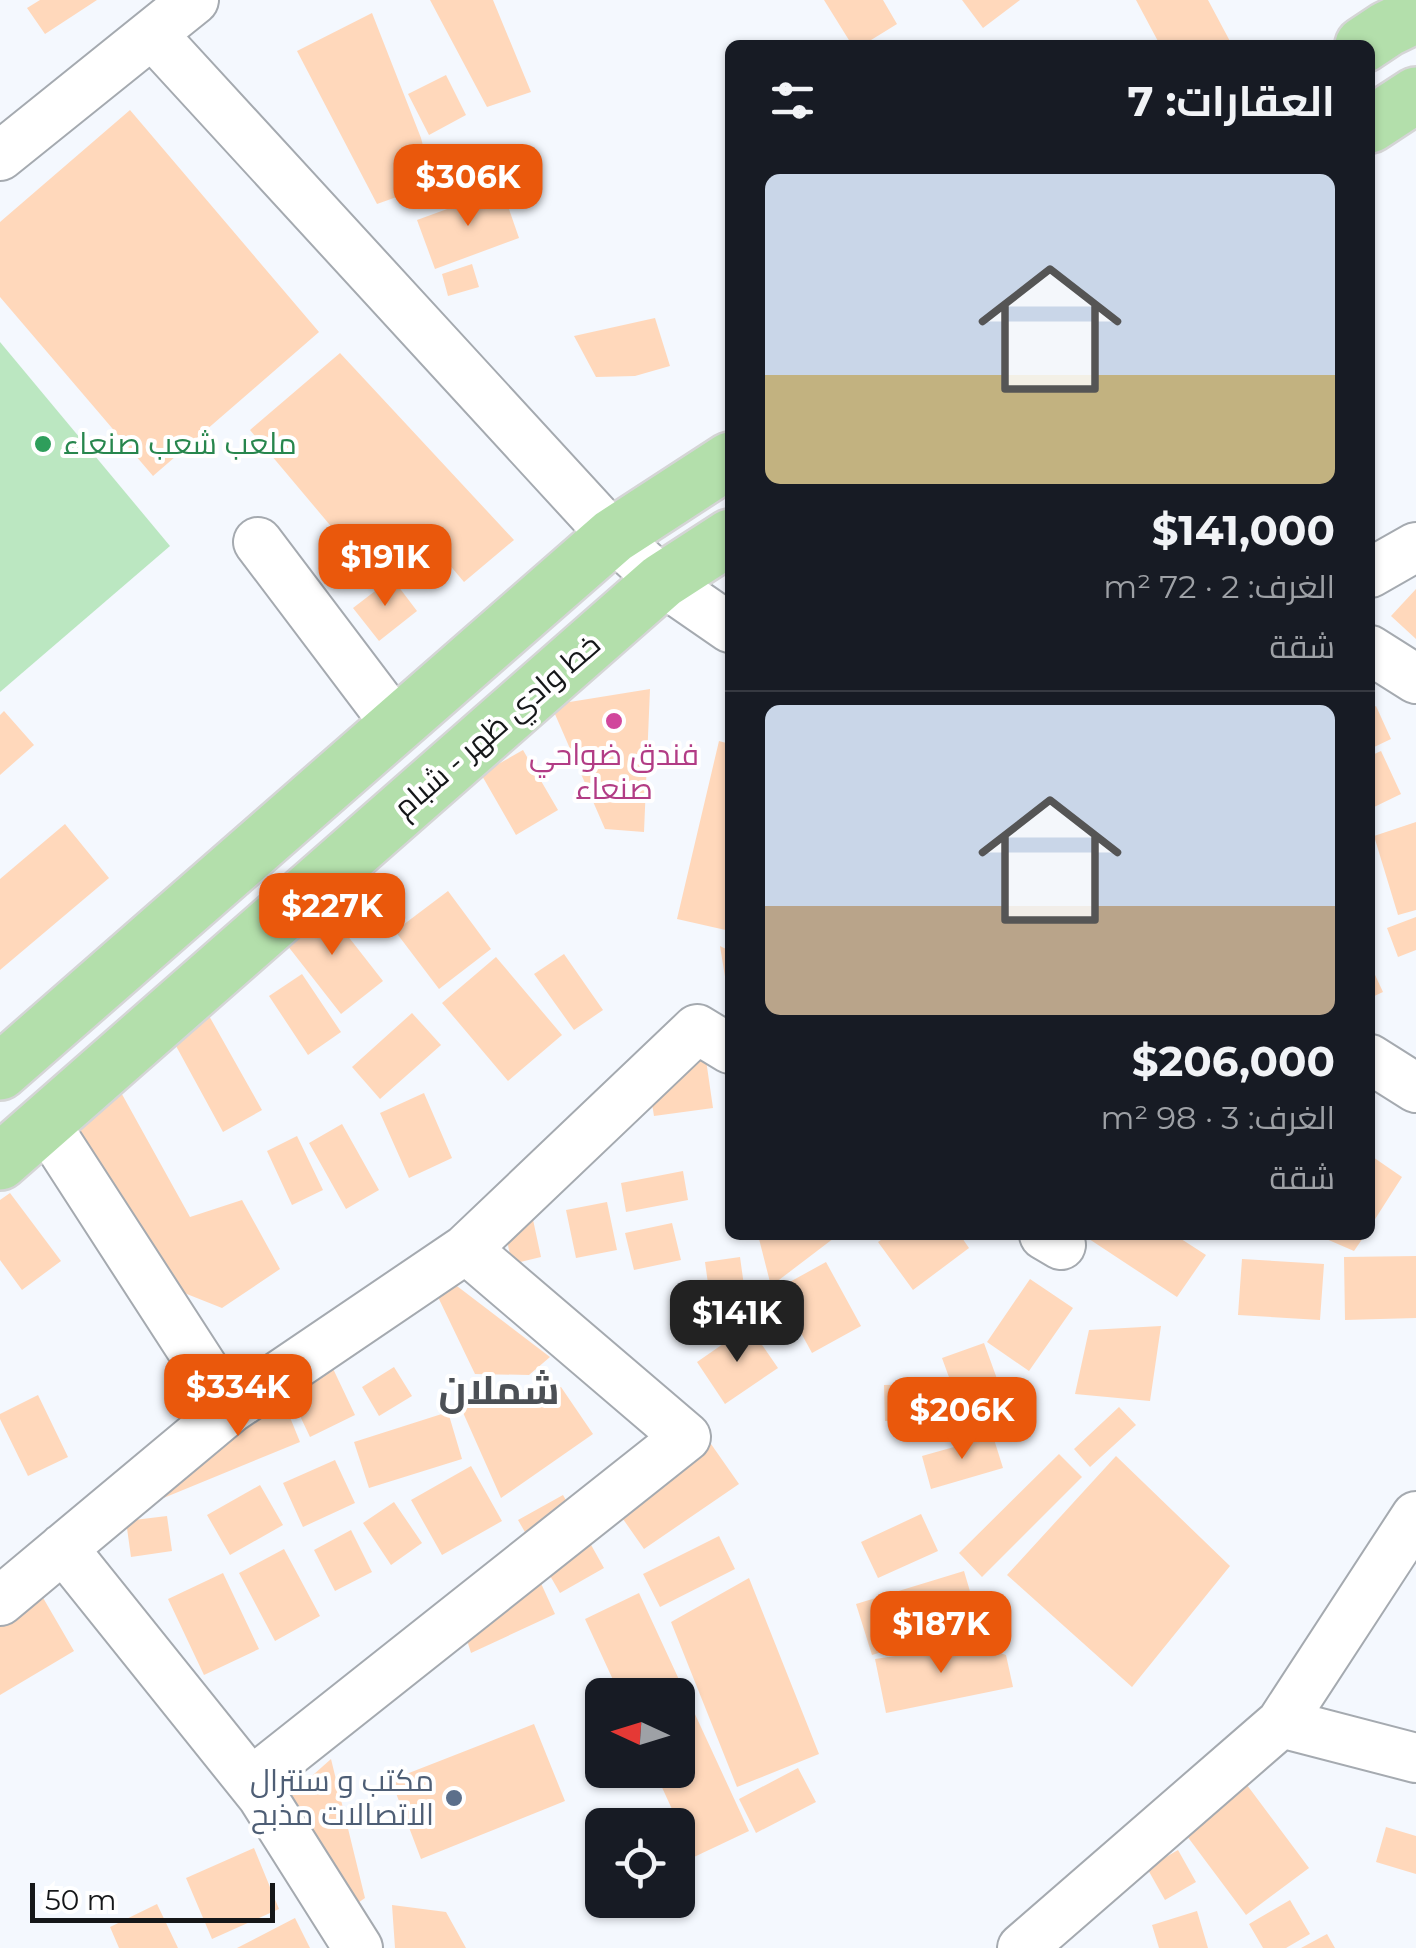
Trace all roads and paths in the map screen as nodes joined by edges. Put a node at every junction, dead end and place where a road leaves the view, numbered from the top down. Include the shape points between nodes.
1 (194, 0) edge
2 (1416, 15) edge
3 (152, 35) junction
4 (1372, 40) edge
5 (1416, 95) edge
6 (1375, 122) edge
7 (0, 156) edge
8 (725, 463) edge
9 (613, 536) junction
10 (725, 540) edge
11 (258, 542) dead end
12 (1416, 547) edge
13 (1375, 570) edge
14 (662, 581) junction
15 (725, 625) edge
16 (1375, 653) edge
17 (1416, 679) edge
18 (397, 726) junction
19 (725, 1046) edge
20 (1375, 1062) edge
21 (0, 1072) edge
22 (1416, 1088) edge
23 (45, 1123) junction
24 (0, 1162) edge
25 (466, 1249) junction
26 (230, 1410) junction
27 (1416, 1516) edge
28 (63, 1548) junction
29 (0, 1601) edge
30 (1281, 1722) junction
31 (1416, 1758) edge
32 (251, 1782) junction
33 (358, 1948) edge
34 (1022, 1948) edge

1 - 3 street
2 - 4 main road
3 - 7 street
3 - 9 street
5 - 6 main road
8 - 9 main road
9 - 14 street
9 - 18 main road
10 - 14 main road, خط وادي ظهر - شبام
11 - 18 street
12 - 13 street
14 - 15 street
14 - 23 main road, خط وادي ظهر - شبام
16 - 17 street
18 - 21 main road
19 - 25 street via 697,1030
20 - 22 street
23 - 24 main road, خط وادي ظهر - شبام
23 - 26 street
25 - 26 street
25 - 32 street via 686,1437
26 - 28 street
27 - 30 street
28 - 29 street
28 - 32 street
30 - 31 street
30 - 34 street
32 - 33 street

